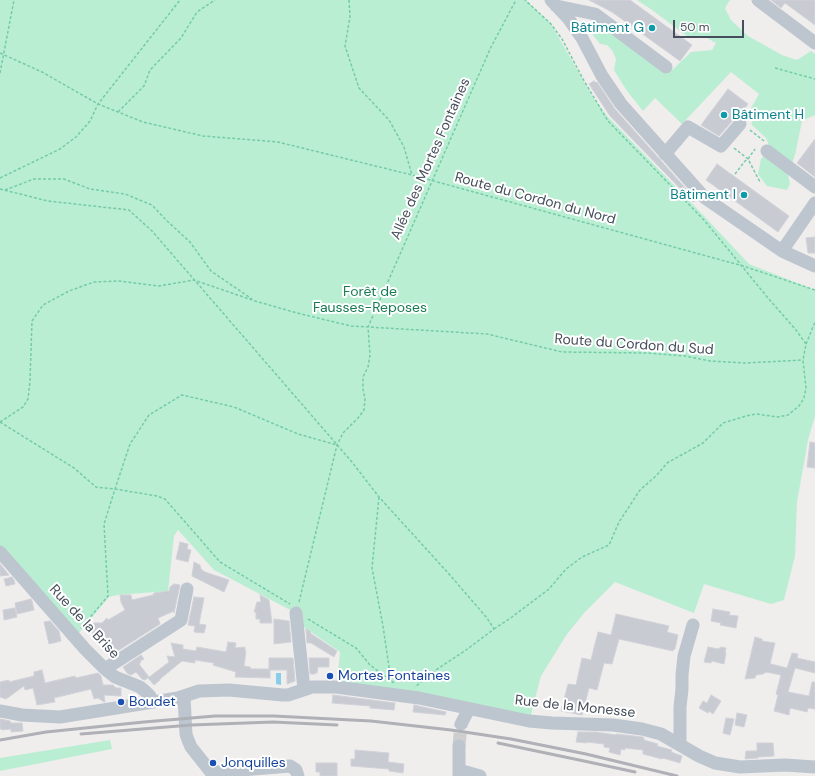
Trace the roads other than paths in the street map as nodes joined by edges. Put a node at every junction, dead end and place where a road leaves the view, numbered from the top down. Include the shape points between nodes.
1 (758, 0) edge
2 (553, 3) edge
3 (815, 43) edge
4 (666, 67) dead end
5 (740, 124) road end
6 (761, 146) road end
7 (665, 154) junction
8 (815, 187) edge
9 (815, 203) edge
10 (782, 251) junction
11 (815, 266) edge
12 (0, 552) edge
13 (187, 589) dead end
14 (296, 610) road end
15 (692, 625) dead end
16 (105, 669) junction
17 (304, 689) junction
18 (184, 697) junction
19 (152, 702) junction
20 (469, 708) junction
21 (0, 711) edge
22 (461, 724) tunnel mouth
23 (680, 745) junction
24 (459, 746) tunnel mouth
25 (815, 767) edge
26 (459, 773) edge
27 (213, 775) edge
28 (298, 776) edge
29 (480, 776) edge

1 - 3 street
2 - 4 street via 595,14
2 - 7 street via 582,38 602,76 621,104
5 - 7 street via 720,146 688,127
6 - 8 street
7 - 10 street via 705,198
9 - 10 street
10 - 11 street
12 - 16 street, Rue de la Brise
13 - 16 street via 181,620
14 - 17 street
15 - 23 street via 682,675
16 - 19 street, Rue de la Brise via 115,677 140,687 150,696
17 - 18 street, Rue de la Monesse via 283,696 229,690 199,691
17 - 20 street, Rue de la Monesse via 336,687 419,698
18 - 19 street, Rue de la Monesse
18 - 27 street via 188,740
19 - 21 street, Rue de la Monesse via 60,717
20 - 22 street
20 - 23 street, Rue de la Monesse via 529,721 613,725 642,730 660,734
23 - 25 street, Rue de la Monesse via 715,763 740,767
24 - 26 street
26 - 29 street
27 - 28 street via 218,772 290,766 296,770

